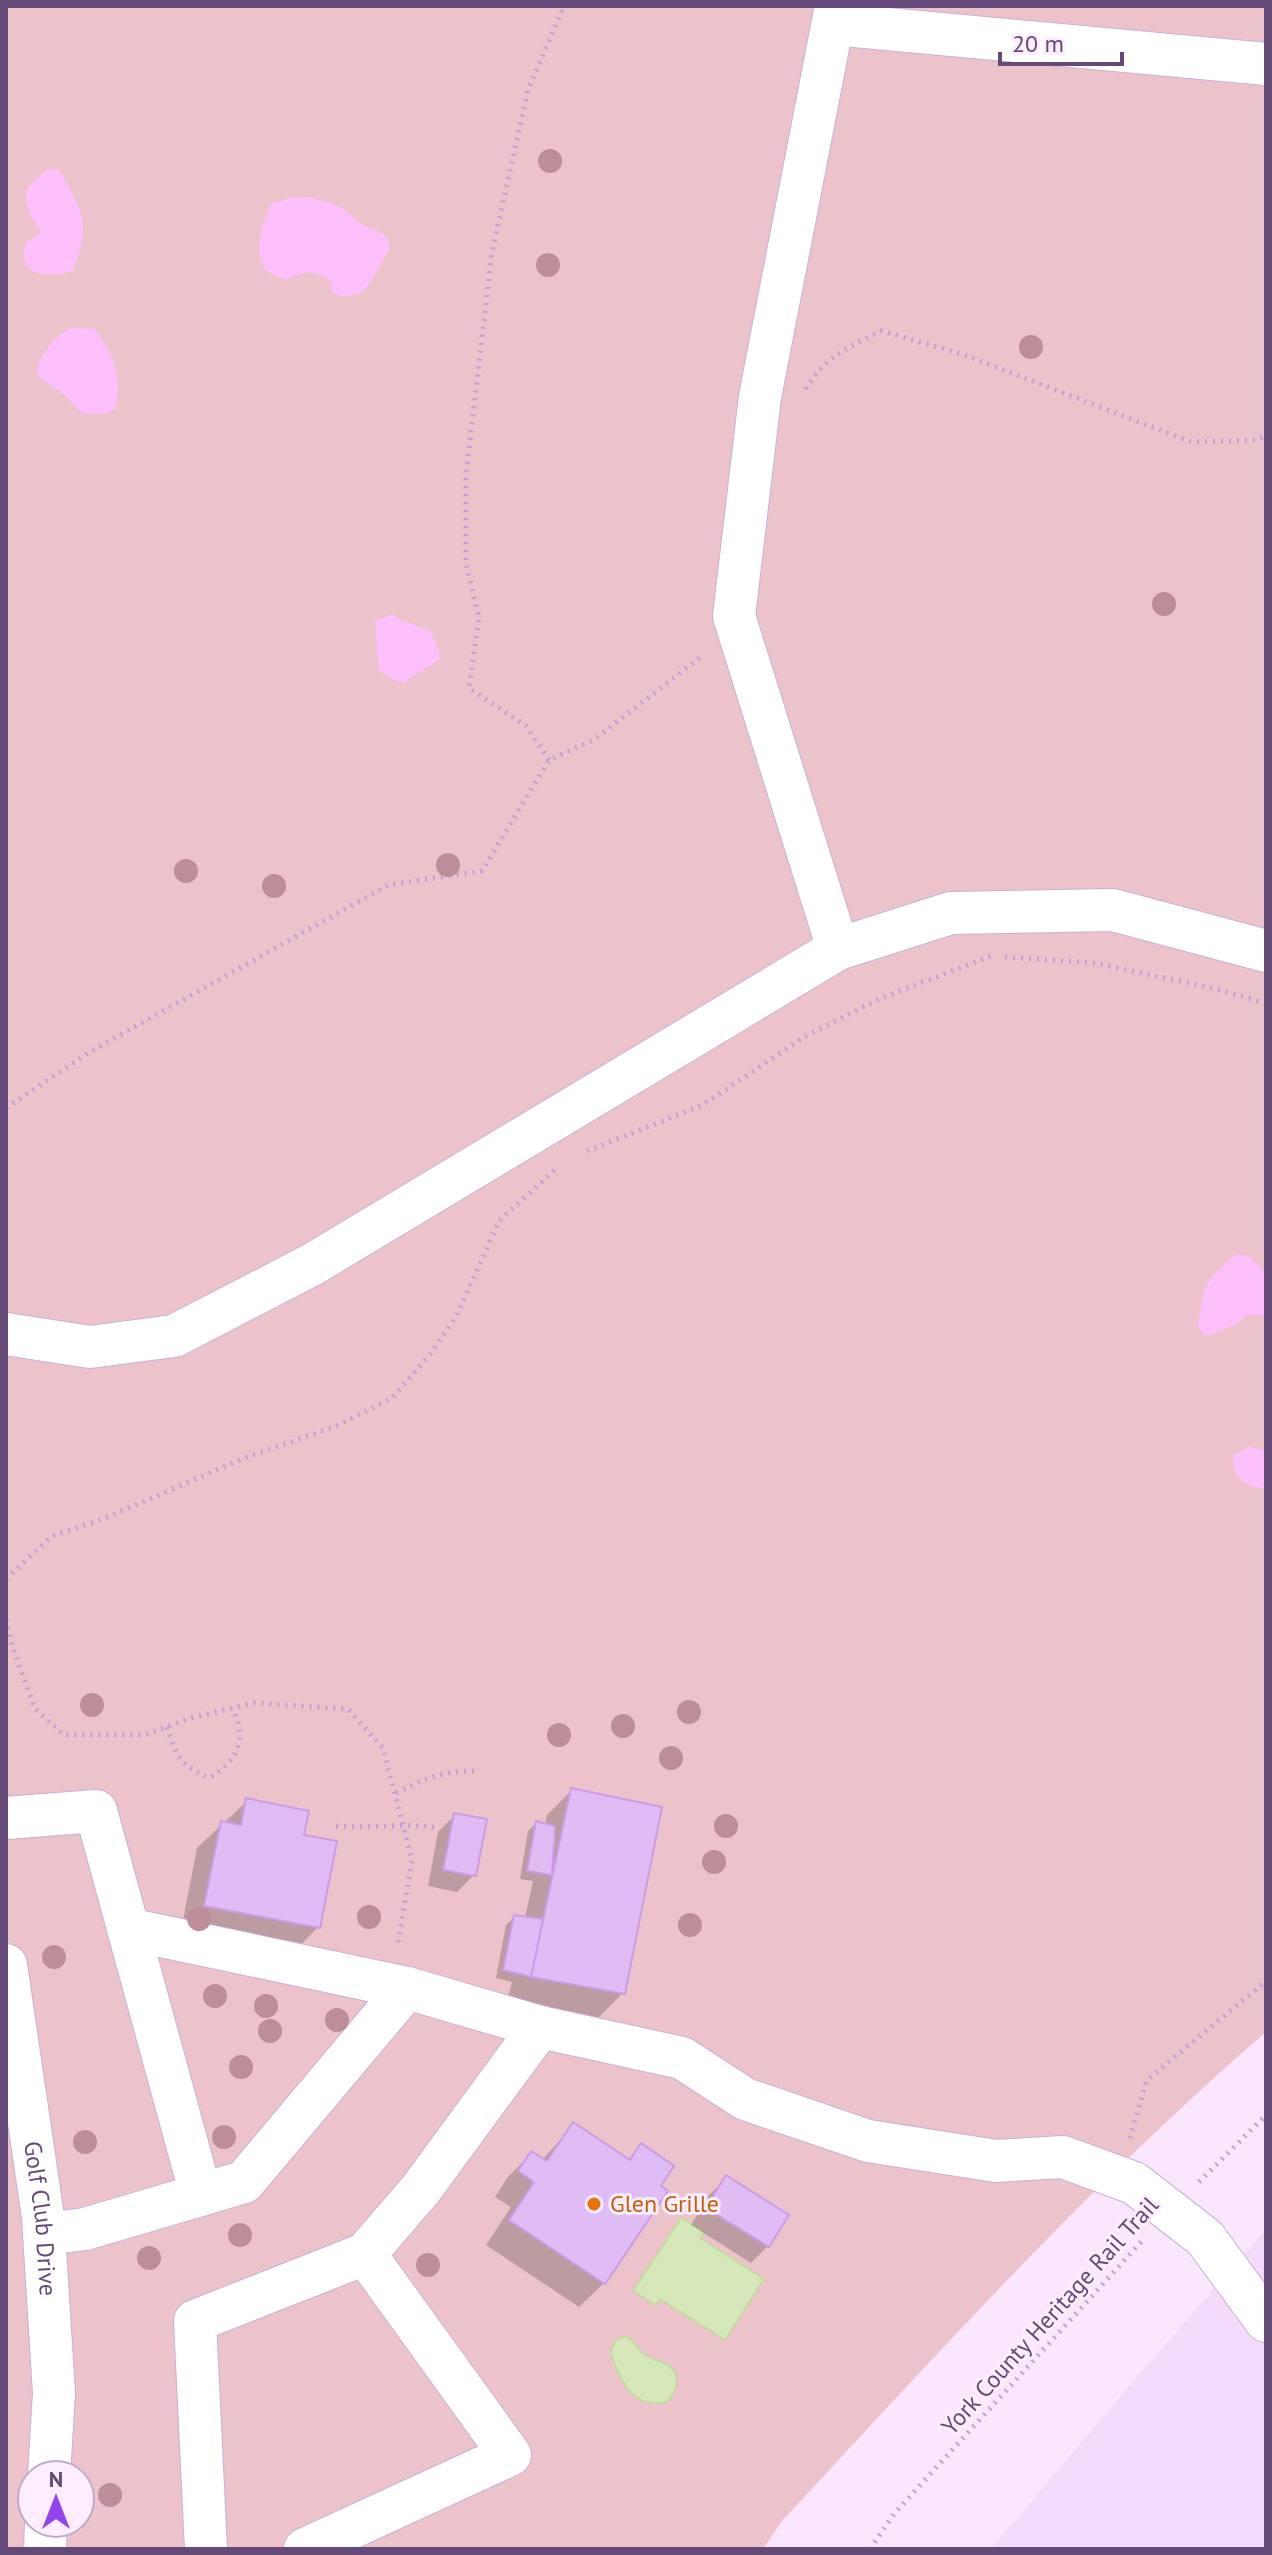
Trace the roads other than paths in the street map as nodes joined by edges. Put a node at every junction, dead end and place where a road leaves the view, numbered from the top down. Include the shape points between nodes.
1 (834, 15) edge
2 (1266, 64) edge
3 (838, 949) junction
4 (1266, 951) edge
5 (6, 1334) edge
6 (6, 1818) edge
7 (128, 1929) junction
8 (6, 1965) edge
9 (402, 1968) junction
10 (540, 2027) junction
11 (201, 2195) junction
12 (44, 2234) junction
13 (365, 2254) junction
14 (1266, 2321) edge
15 (50, 2459) edge
16 (206, 2549) edge
17 (305, 2549) edge

1 - 2 street
1 - 3 street via 760,397 734,616
3 - 4 street via 951,913 1113,910
3 - 5 street via 313,1264 174,1336 90,1347
6 - 7 street via 96,1811
7 - 9 street
7 - 11 street
8 - 12 street, Golf Club Drive
9 - 10 street
9 - 11 street via 244,2182
10 - 13 street via 421,2189
10 - 14 street via 682,2058 745,2099 868,2141 996,2161 1063,2157 1134,2183 1205,2238
11 - 12 street via 85,2229
12 - 15 street, Golf Club Drive via 54,2393
13 - 16 street via 195,2321
13 - 17 street via 510,2455

